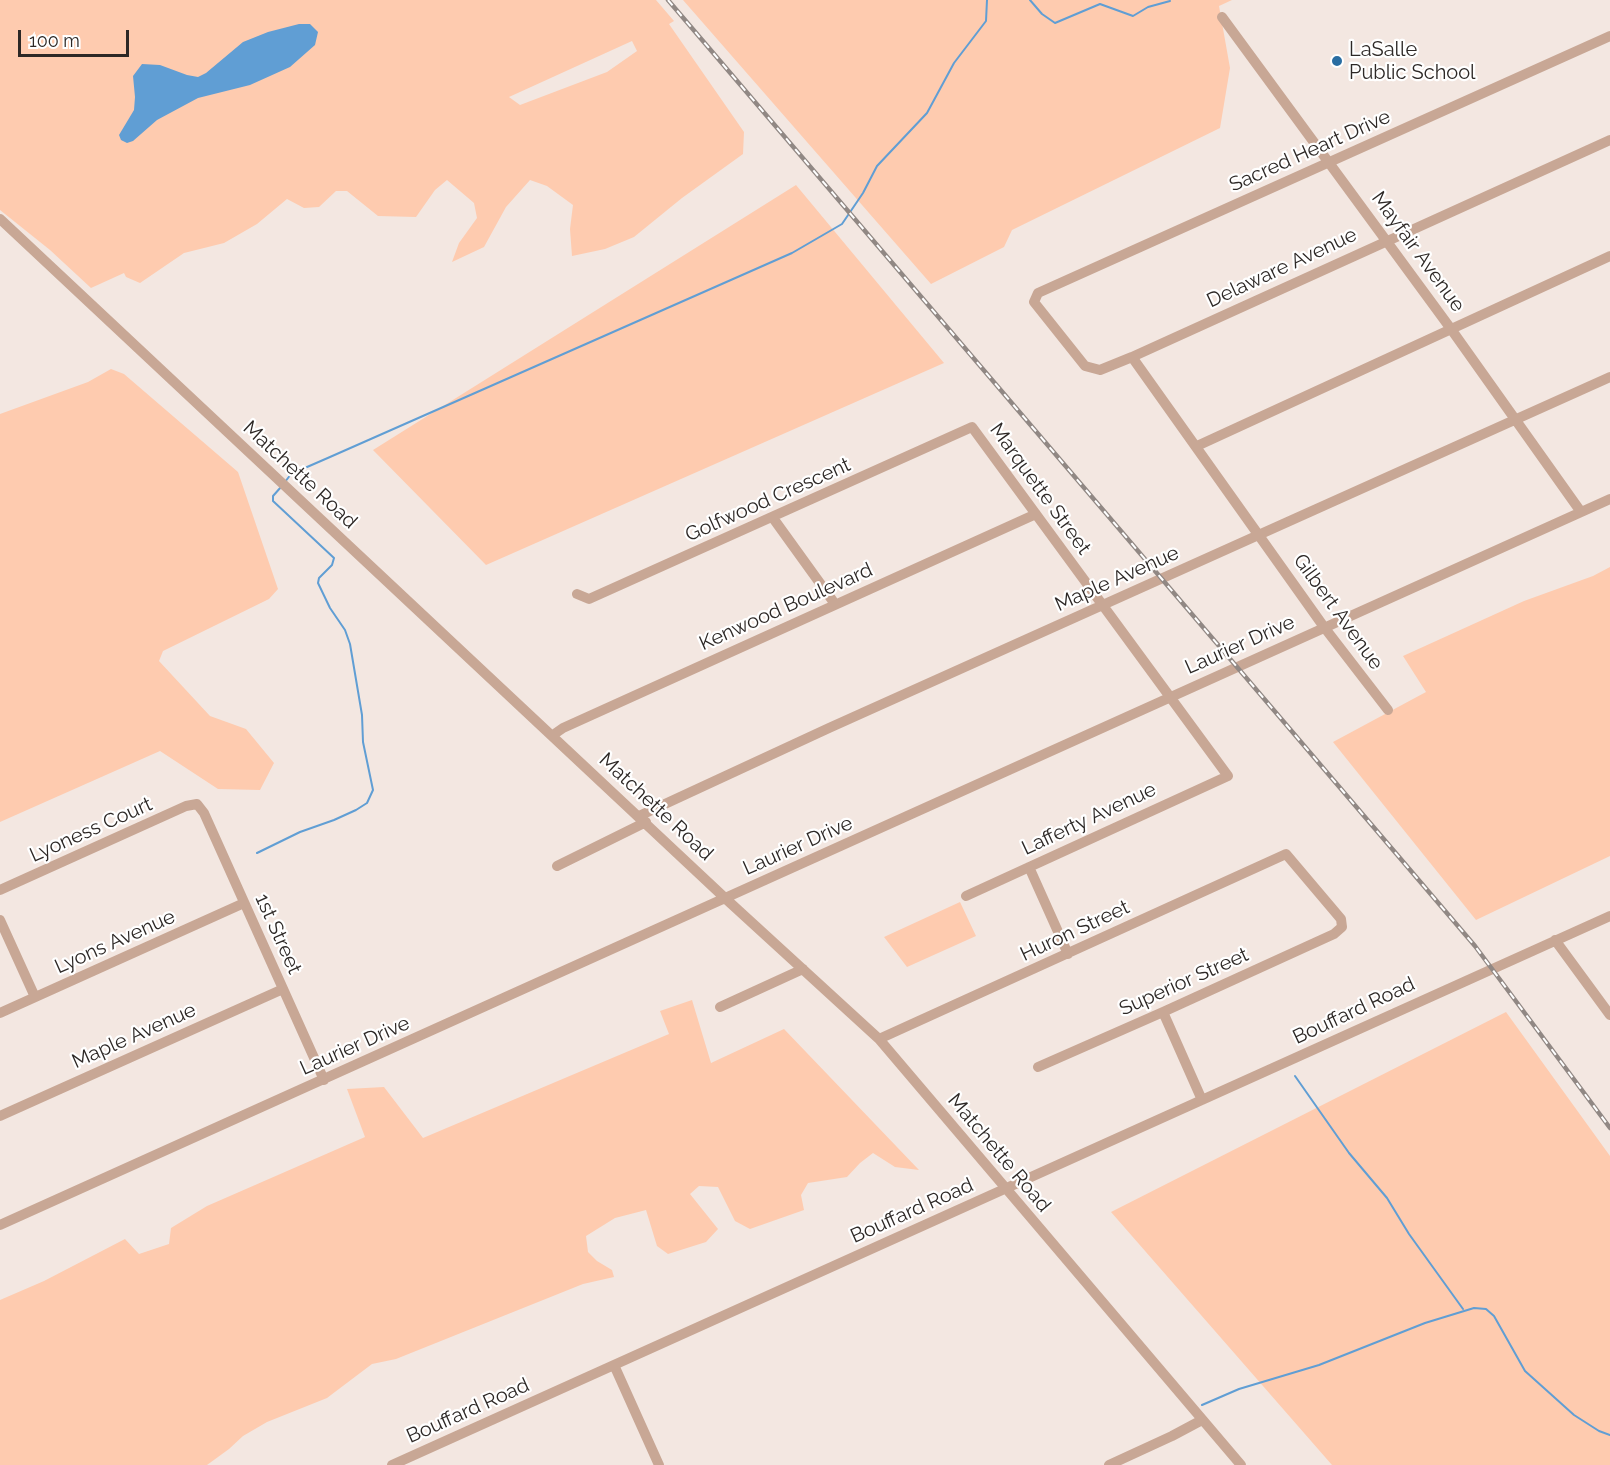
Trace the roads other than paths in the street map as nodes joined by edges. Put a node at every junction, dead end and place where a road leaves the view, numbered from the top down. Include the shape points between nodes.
1 (1222, 17) dead end
2 (1610, 36) edge
3 (1610, 140) edge
4 (1329, 161) junction
5 (0, 219) edge
6 (1387, 241) junction
7 (1610, 255) edge
8 (1451, 329) junction
9 (1132, 357) junction
10 (1100, 370) joint
11 (1610, 376) edge
12 (1516, 420) junction
13 (972, 427) joint
14 (1197, 446) junction
15 (1610, 499) edge
16 (1581, 512) junction
17 (1036, 514) junction
18 (773, 518) junction
19 (1260, 535) junction
20 (577, 594) dead end
21 (835, 604) junction
22 (1103, 605) junction
23 (1324, 627) junction
24 (1169, 697) junction
25 (1388, 710) dead end
26 (553, 735) junction
27 (1228, 776) joint
28 (197, 804) joint
29 (643, 819) junction
30 (1286, 854) joint
31 (557, 866) dead end
32 (1029, 867) junction
33 (0, 890) edge
34 (966, 896) dead end
35 (726, 899) junction
36 (244, 903) junction
37 (1610, 915) edge
38 (0, 920) edge
39 (1555, 940) junction
40 (1068, 954) junction
41 (803, 969) junction
42 (283, 989) junction
43 (35, 997) junction
44 (720, 1007) dead end
45 (1163, 1012) junction
46 (0, 1013) edge
47 (1610, 1015) edge
48 (879, 1039) junction
49 (1038, 1067) dead end
50 (324, 1080) junction
51 (1202, 1100) junction
52 (0, 1116) edge
53 (1005, 1189) junction
54 (0, 1226) edge
55 (614, 1365) junction
56 (1202, 1420) junction
57 (392, 1465) edge
58 (659, 1465) edge
59 (1108, 1465) edge
60 (1241, 1465) edge

1 - 4 street, Mayfair Avenue
2 - 4 street, Sacred Heart Drive
3 - 6 street, Delaware Avenue
4 - 6 street, Mayfair Avenue
4 - 10 street, Sacred Heart Drive via 1038,293 1035,306 1085,366
5 - 26 street, Matchette Road
6 - 8 street, Mayfair Avenue
6 - 9 street, Delaware Avenue
7 - 8 street
8 - 12 street, Mayfair Avenue
8 - 14 street
9 - 10 street, Delaware Avenue
9 - 14 street, Gilbert Avenue
11 - 12 street, Maple Avenue
12 - 16 street, Mayfair Avenue
12 - 19 street, Maple Avenue
13 - 17 street, Marquette Street
13 - 18 street, Golfwood Crescent
14 - 19 street, Gilbert Avenue
15 - 16 street, Laurier Drive
16 - 23 street, Laurier Drive
17 - 21 street, Kenwood Boulevard
17 - 22 street, Marquette Street
18 - 20 street, Golfwood Crescent via 589,599
18 - 21 street
19 - 22 street, Maple Avenue
19 - 23 street, Gilbert Avenue
21 - 26 street, Kenwood Boulevard
22 - 24 street, Marquette Street
22 - 29 street, Maple Avenue
23 - 24 street, Laurier Drive
23 - 25 street, Gilbert Avenue
24 - 27 street, Marquette Street
24 - 35 street, Laurier Drive
26 - 29 street, Matchette Road
27 - 32 street, Lafferty Avenue
28 - 33 street, Lyoness Court
28 - 36 street, 1st Street
29 - 31 street, Maple Avenue
29 - 35 street, Matchette Road
30 - 40 street, Huron Street
30 - 45 street, Superior Street via 1341,919 1342,927
32 - 34 street, Lafferty Avenue
32 - 40 street
35 - 41 street, Matchette Road
35 - 50 street, Laurier Drive
36 - 42 street, 1st Street
36 - 43 street, Lyons Avenue
37 - 39 street, Bouffard Road
38 - 43 street
39 - 47 street
39 - 51 street, Bouffard Road
40 - 48 street, Huron Street
41 - 44 street
41 - 48 street, Matchette Road
42 - 50 street, 1st Street
42 - 52 street, Maple Avenue
43 - 46 street, Lyons Avenue
45 - 49 street, Superior Street
45 - 51 street
48 - 53 street, Matchette Road
50 - 54 street, Laurier Drive
51 - 53 street, Bouffard Road
53 - 55 street, Bouffard Road
53 - 56 street, Matchette Road
55 - 57 street, Bouffard Road
55 - 58 street
56 - 59 street
56 - 60 street, Matchette Road

